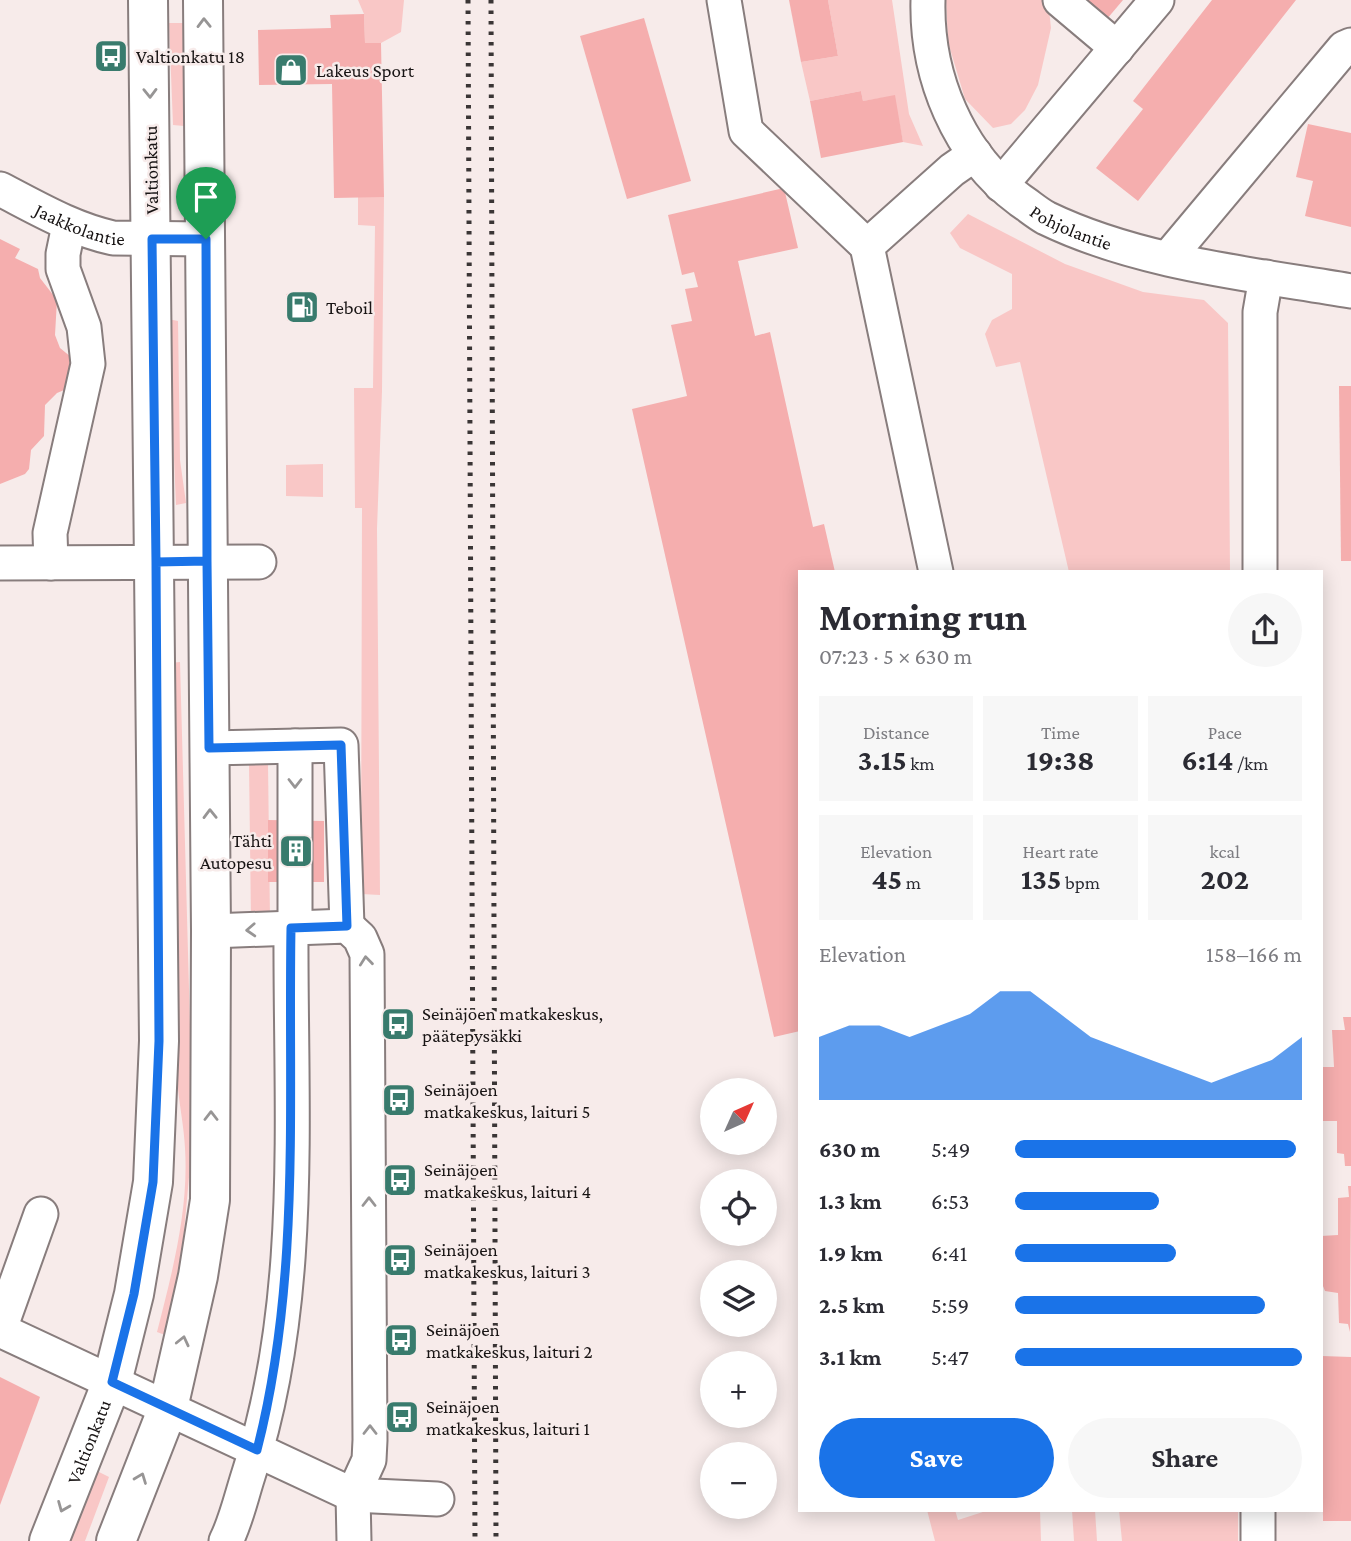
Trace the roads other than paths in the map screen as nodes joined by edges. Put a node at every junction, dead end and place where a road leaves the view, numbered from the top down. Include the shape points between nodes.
1 (148, 0) edge
2 (203, 0) edge
3 (724, 0) edge
4 (928, 0) edge
5 (1060, 0) edge
6 (1157, 0) edge
7 (1351, 45) edge
8 (1117, 48) junction
9 (975, 154) junction
10 (1001, 185) junction
11 (0, 189) edge
12 (69, 225) junction
13 (152, 239) junction
14 (206, 239) junction
15 (867, 246) junction
16 (1168, 258) junction
17 (1266, 277) junction
18 (1351, 291) edge
19 (207, 561) junction
20 (156, 562) junction
21 (259, 562) dead end
22 (0, 563) edge
23 (51, 563) junction
24 (936, 570) edge
25 (1260, 570) edge
26 (295, 746) junction
27 (209, 748) junction
28 (347, 926) junction
29 (293, 928) junction
30 (211, 931) junction
31 (41, 1214) dead end
32 (0, 1329) edge
33 (112, 1382) junction
34 (168, 1408) junction
35 (257, 1450) junction
36 (354, 1495) junction
37 (437, 1499) dead end
38 (1258, 1512) edge
39 (49, 1541) edge
40 (116, 1541) edge
41 (226, 1541) edge
42 (354, 1541) edge
43 (1258, 1541) edge

1 -> 13 main road, Valtionkatu
14 -> 2 main road
3 - 15 street via 746,131
4 - 9 street, Pohjolantie via 934,70 951,116
5 - 8 street
6 - 8 street
7 - 16 street
8 - 10 street
9 - 10 street, Pohjolantie
9 - 15 street
10 - 16 street, Pohjolantie via 1044,217 1103,242
11 - 12 street, Jaakkolantie
12 - 13 street, Jaakkolantie via 113,238
12 - 23 street via 63,269 84,327 88,364 50,533
13 - 14 street, Jaakkolantie
13 - 20 main road, Valtionkatu
14 - 19 main road
15 - 24 street
16 - 17 street, Pohjolantie
17 - 18 street, Pohjolantie
17 - 25 street via 1260,312
19 - 20 street
19 - 21 street
19 - 27 main road
20 - 23 street
20 - 33 main road, Valtionkatu via 159,1041 153,1182 134,1294
22 - 23 street
26 - 27 street
26 - 28 street via 341,745
26 -> 29 street
30 -> 27 main road
28 - 29 street
36 -> 28 street via 369,1460 370,1440 367,954 360,938
29 -> 30 street
29 - 35 street via 285,1292 270,1398
34 -> 30 main road via 210,1200
31 - 32 street
32 - 33 street
33 - 34 street
33 -> 39 main road, Valtionkatu
34 - 35 street
40 -> 34 main road
35 - 36 street
35 - 41 street
36 - 37 street
36 - 42 street
38 - 43 street

